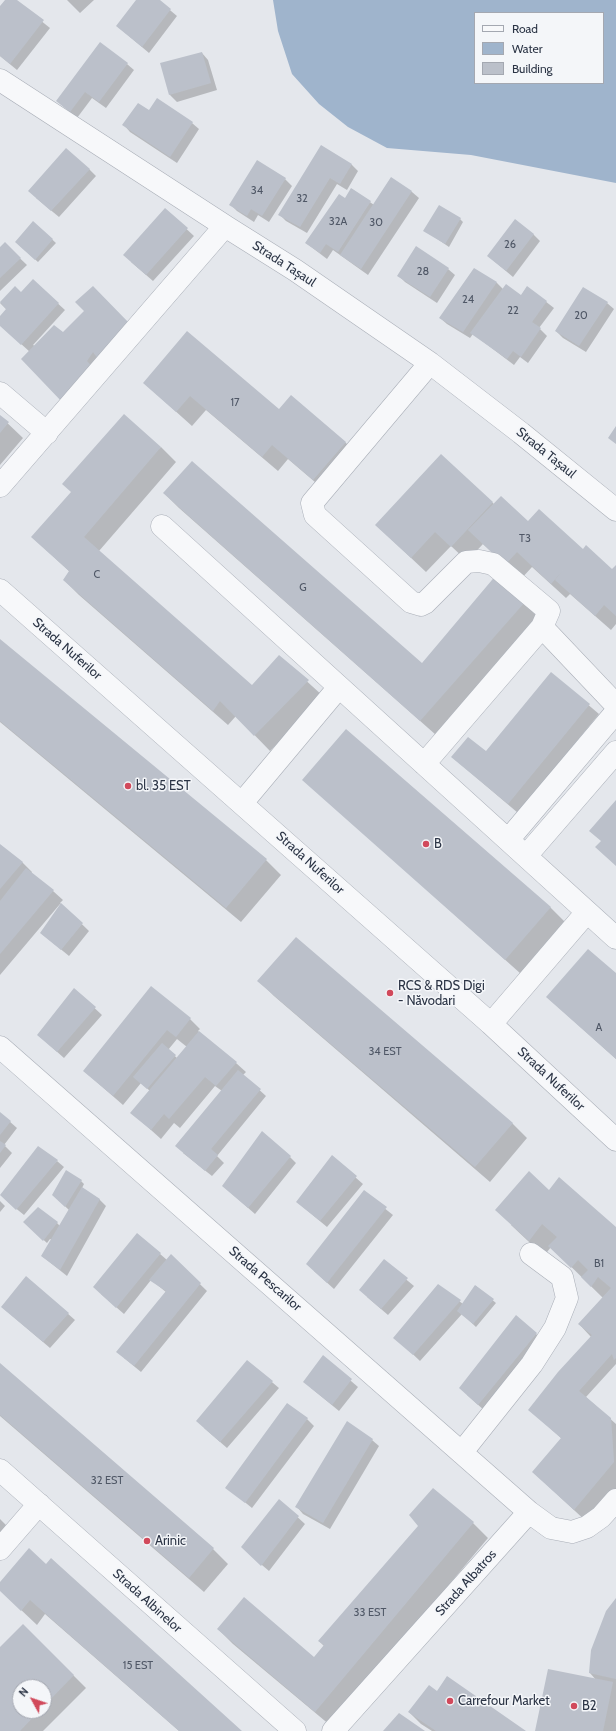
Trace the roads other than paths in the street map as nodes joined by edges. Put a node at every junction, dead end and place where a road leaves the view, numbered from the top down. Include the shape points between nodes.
1 (0, 80) edge
2 (225, 226) junction
3 (430, 363) junction
4 (0, 393) edge
5 (47, 433) junction
6 (0, 486) edge
7 (616, 510) edge
8 (162, 526) dead end
9 (0, 590) edge
10 (542, 627) junction
11 (339, 687) junction
12 (616, 705) edge
13 (616, 712) edge
14 (616, 752) edge
15 (424, 764) junction
16 (242, 803) junction
17 (508, 840) junction
18 (526, 856) junction
19 (587, 912) junction
20 (616, 938) edge
21 (491, 1024) junction
22 (0, 1047) edge
23 (616, 1140) edge
24 (531, 1254) dead end
25 (462, 1452) junction
26 (0, 1470) edge
27 (616, 1500) edge
28 (39, 1504) junction
29 (529, 1512) junction
30 (0, 1549) edge
31 (295, 1731) edge
32 (333, 1731) edge

1 - 2 street, Strada Tașaul
2 - 3 street, Strada Tașaul via 295,270
2 - 5 street
3 - 7 street, Strada Tașaul
3 - 10 street via 312,503 315,515 411,602 421,605 425,603 466,562 479,561 493,564 549,611
4 - 5 street
5 - 6 street
8 - 11 street
9 - 16 street, Strada Nuferilor
10 - 12 street
10 - 15 street
11 - 15 street
11 - 16 street
13 - 17 street
14 - 18 street
15 - 17 street
16 - 21 street, Strada Nuferilor
17 - 18 street
18 - 19 street
19 - 20 street
19 - 21 street
21 - 23 street, Strada Nuferilor
22 - 25 street, Strada Pescarilor
24 - 25 street via 562,1277 567,1298 555,1328 532,1364
25 - 29 street, Strada Pescarilor
26 - 28 street, Strada Albinelor
27 - 29 street via 602,1517 587,1527 572,1532 551,1528
28 - 30 street
28 - 31 street, Strada Albinelor
29 - 32 street, Strada Albatros

